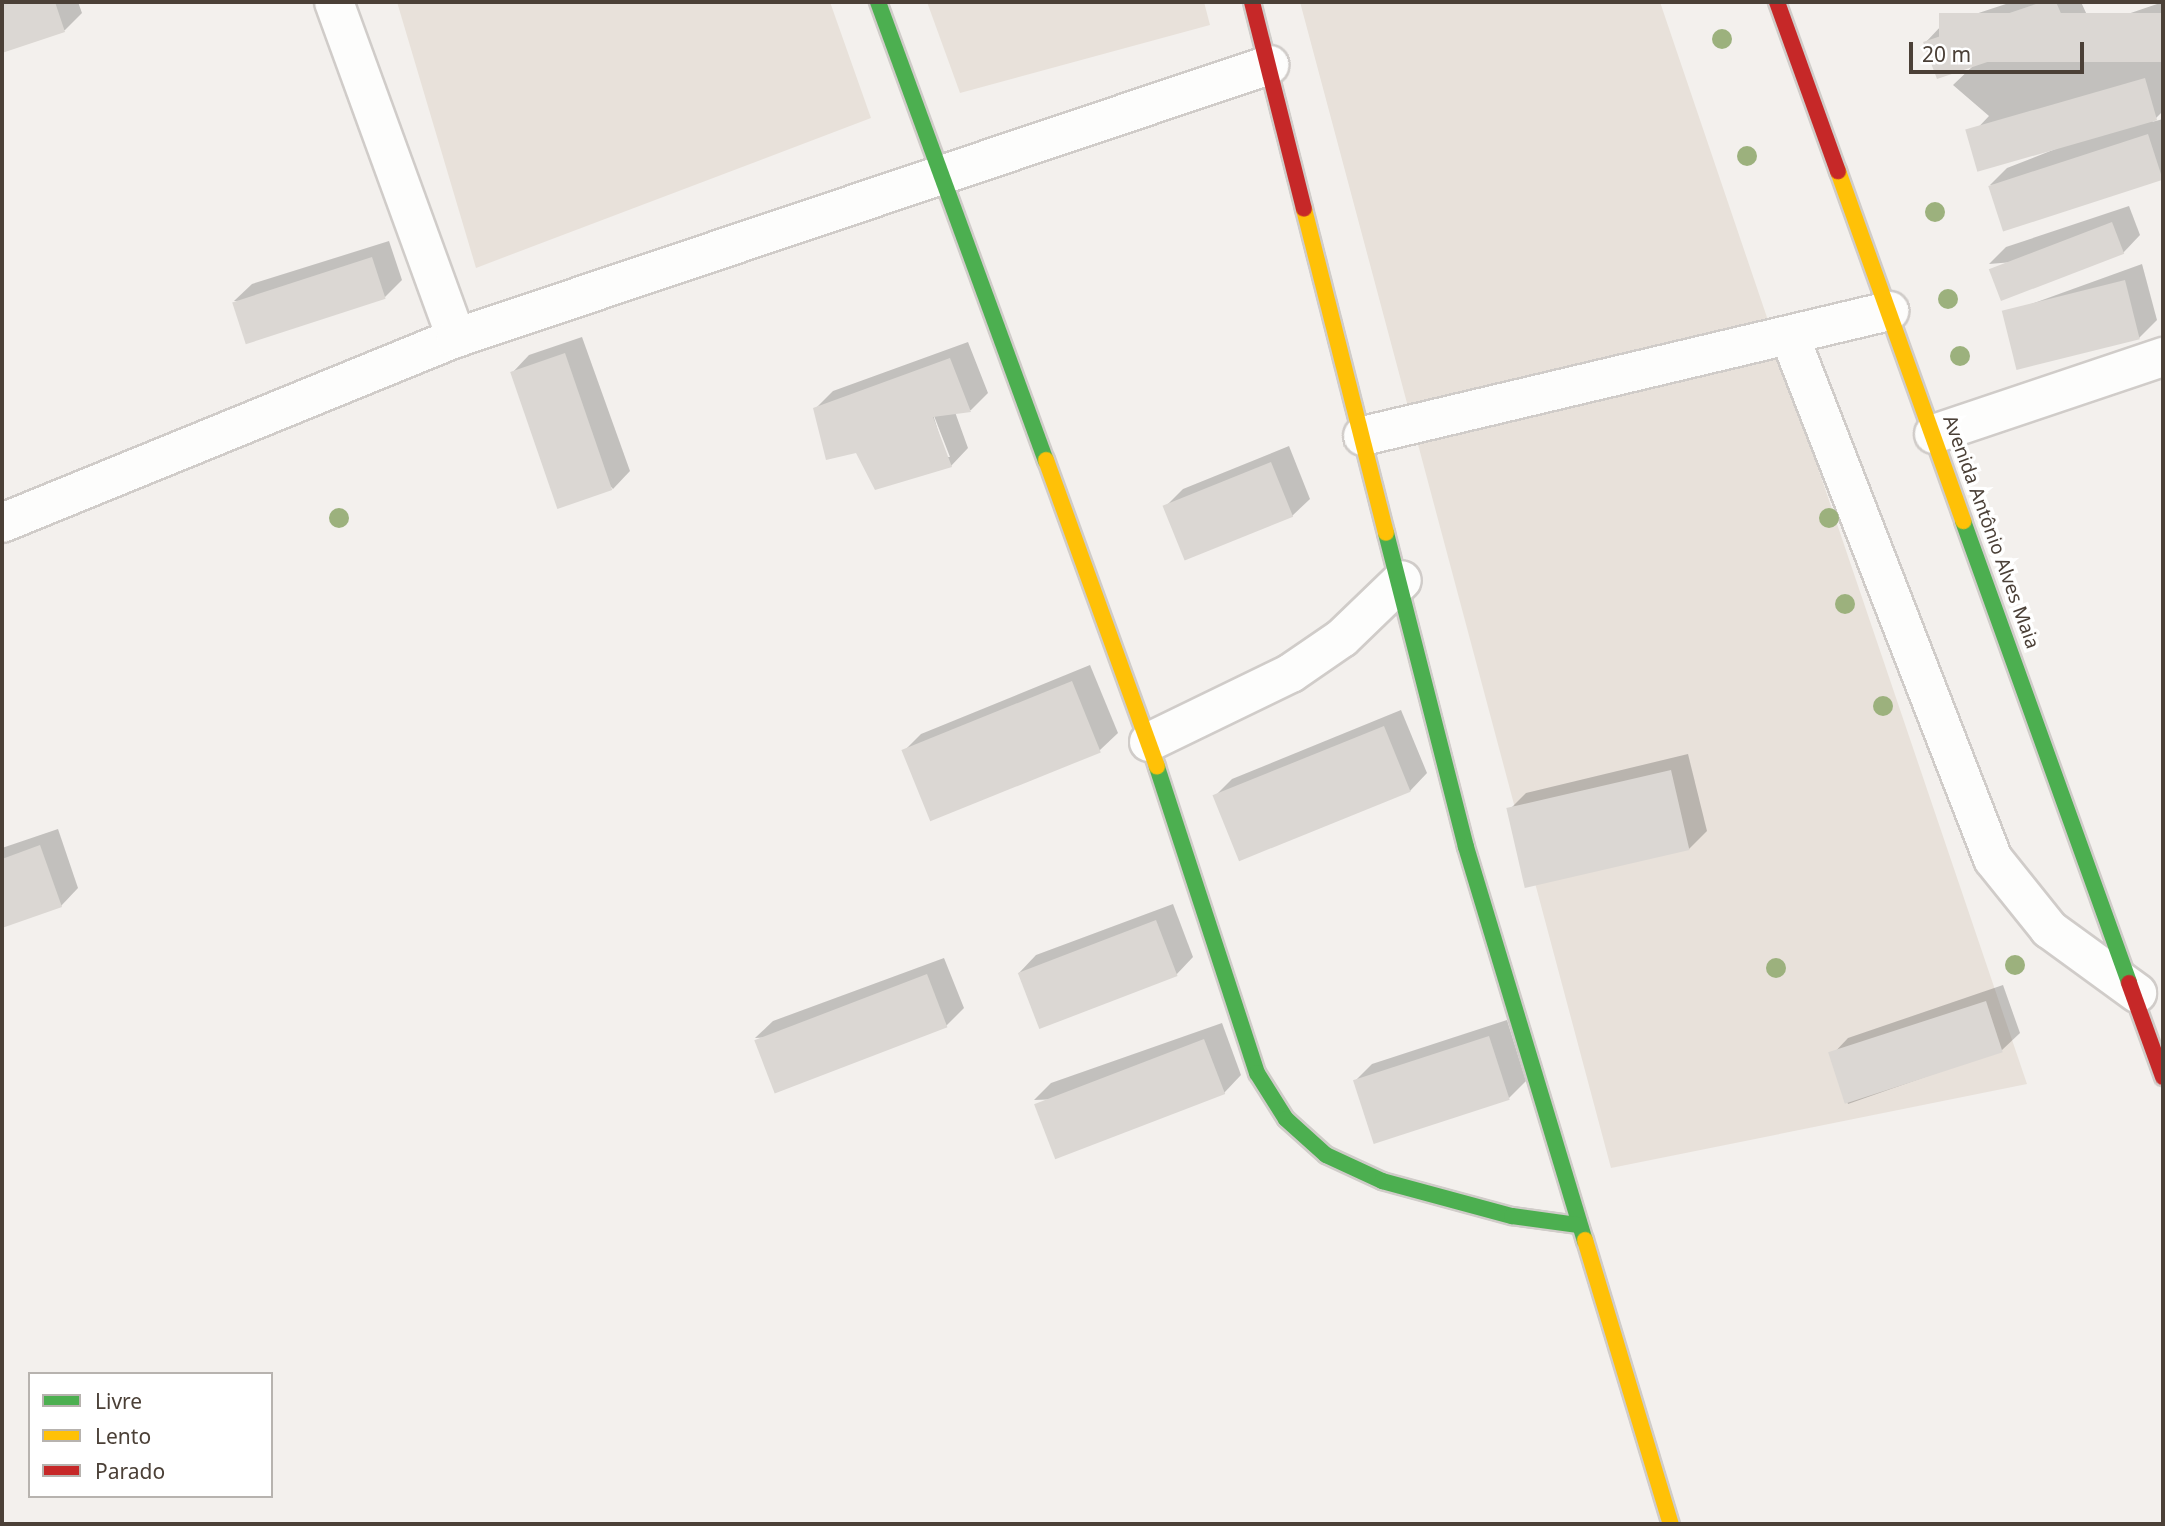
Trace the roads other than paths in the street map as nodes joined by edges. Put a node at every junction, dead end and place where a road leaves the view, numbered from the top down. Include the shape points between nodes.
1 (334, 2) edge
2 (878, 2) edge
3 (1252, 2) edge
4 (1777, 2) edge
5 (1269, 65) junction
6 (944, 172) junction
7 (1889, 311) junction
8 (1790, 337) junction
9 (456, 338) junction
10 (2163, 357) edge
11 (1934, 434) junction
12 (1363, 436) junction
13 (2, 523) edge
14 (1402, 580) junction
15 (1149, 742) junction
16 (2137, 993) junction
17 (2163, 1077) edge
18 (1578, 1225) junction
19 (1671, 1524) edge

1 - 9 street
2 - 6 street
3 - 5 street
4 - 7 street, Avenida Antônio Alves Maia
5 - 6 street
5 - 12 street
6 - 9 street
6 - 15 street
7 - 8 street
7 - 11 street, Avenida Antônio Alves Maia
8 - 12 street
8 - 16 street via 1993,859 2049,929
9 - 13 street
10 - 11 street
11 - 16 street, Avenida Antônio Alves Maia
12 - 14 street
14 - 15 street via 1342,638 1290,673
14 - 18 street via 1466,847
15 - 18 street via 1256,1073 1286,1119 1326,1155 1382,1181 1512,1216
16 - 17 street, Avenida Antônio Alves Maia
18 - 19 street

